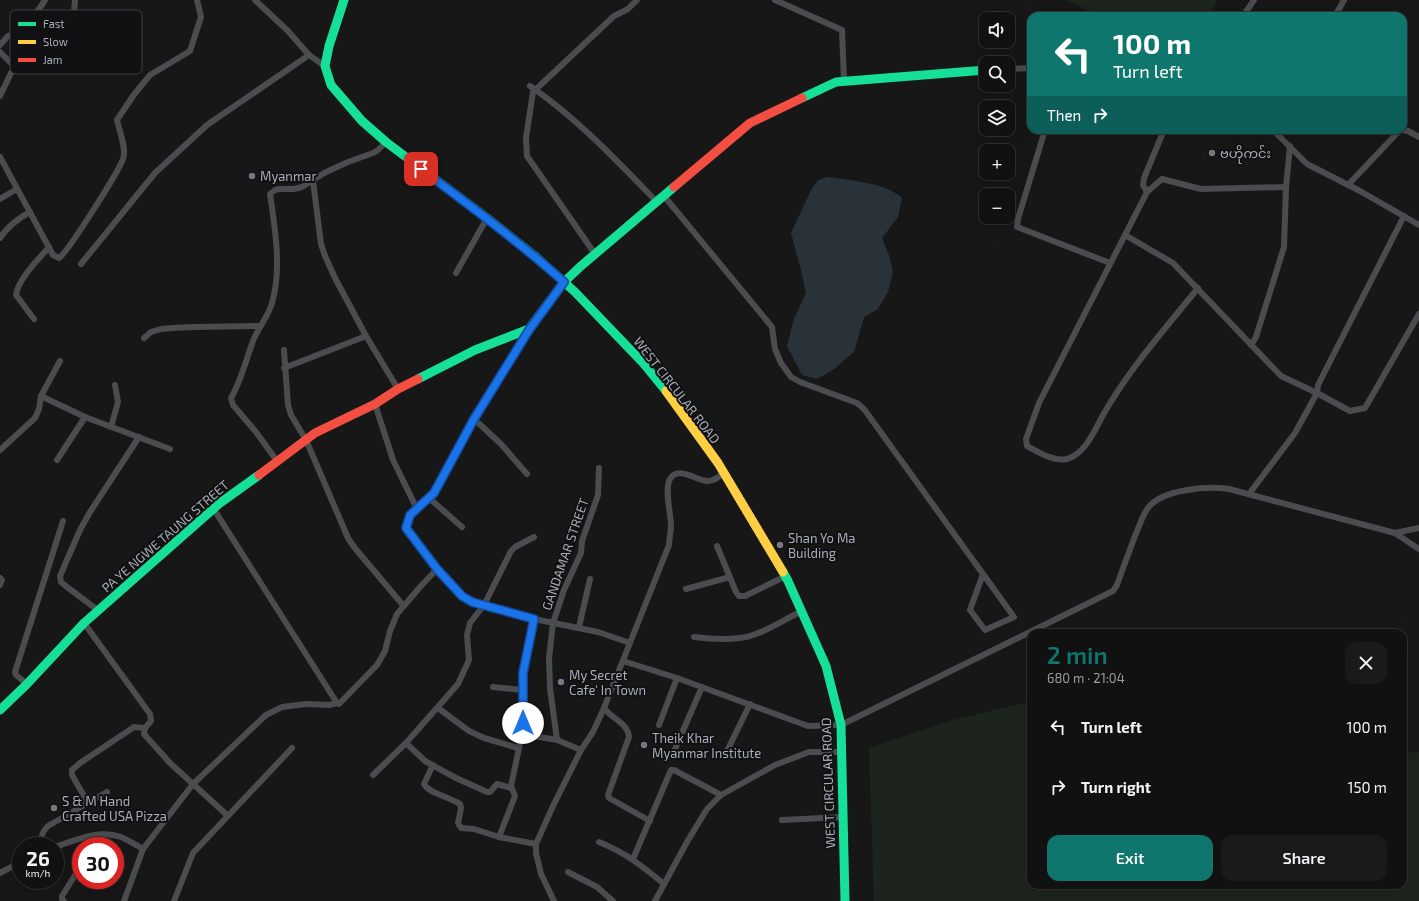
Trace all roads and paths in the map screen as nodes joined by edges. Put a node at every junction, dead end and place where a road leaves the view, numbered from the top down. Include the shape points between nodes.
1 (46, 0) edge
2 (75, 0) edge
3 (197, 0) edge
4 (255, 0) edge
5 (344, 0) edge
6 (637, 0) edge
7 (775, 0) edge
8 (1254, 0) edge
9 (1344, 0) edge
10 (39, 10) edge
11 (74, 10) edge
12 (1246, 12) edge
13 (1337, 12) edge
14 (10, 35) edge
15 (0, 45) edge
16 (0, 52) edge
17 (309, 55) junction
18 (10, 62) edge
19 (325, 66) junction
20 (1027, 68) edge
21 (1015, 69) edge
22 (979, 71) edge
23 (11, 74) edge
24 (844, 81) junction
25 (533, 87) junction
26 (0, 96) edge
27 (1407, 131) edge
28 (1044, 134) edge
29 (1162, 134) edge
30 (1277, 134) edge
31 (1396, 134) edge
32 (1419, 137) edge
33 (386, 142) junction
34 (1290, 146) junction
35 (0, 157) edge
36 (313, 181) junction
37 (1348, 185) junction
38 (1286, 187) junction
39 (17, 189) junction
40 (1147, 192) junction
41 (0, 199) edge
42 (660, 199) junction
43 (30, 212) junction
44 (1404, 216) junction
45 (487, 218) junction
46 (1419, 226) edge
47 (1125, 234) junction
48 (0, 238) edge
49 (49, 248) junction
50 (595, 254) junction
51 (1110, 263) junction
52 (81, 264) dead end
53 (456, 273) dead end
54 (564, 282) junction
55 (1198, 288) junction
56 (1419, 314) edge
57 (34, 319) dead end
58 (260, 326) junction
59 (529, 330) junction
60 (366, 336) junction
61 (144, 338) dead end
62 (1251, 345) junction
63 (284, 350) dead end
64 (60, 361) dead end
65 (284, 368) junction
66 (115, 385) dead end
67 (398, 390) junction
68 (1317, 393) junction
69 (41, 396) junction
70 (375, 404) junction
71 (85, 417) junction
72 (474, 419) junction
73 (111, 427) junction
74 (139, 437) junction
75 (306, 440) junction
76 (170, 449) dead end
77 (0, 450) edge
78 (57, 460) dead end
79 (277, 461) junction
80 (599, 468) dead end
81 (724, 473) junction
82 (527, 474) dead end
83 (1249, 494) junction
84 (429, 498) junction
85 (214, 508) junction
86 (417, 509) junction
87 (63, 521) dead end
88 (462, 527) dead end
89 (1419, 528) edge
90 (1395, 533) junction
91 (534, 537) dead end
92 (717, 546) dead end
93 (1419, 549) edge
94 (437, 569) junction
95 (983, 574) junction
96 (786, 576) junction
97 (730, 577) junction
98 (0, 578) edge
99 (590, 579) dead end
100 (0, 585) edge
101 (686, 589) dead end
102 (484, 605) junction
103 (403, 606) junction
104 (99, 611) junction
105 (802, 611) junction
106 (534, 619) junction
107 (84, 623) junction
108 (553, 624) junction
109 (579, 627) junction
110 (1036, 629) edge
111 (1027, 633) edge
112 (694, 637) dead end
113 (630, 643) junction
114 (623, 661) junction
115 (677, 678) junction
116 (27, 684) junction
117 (702, 686) junction
118 (493, 688) dead end
119 (523, 690) junction
120 (336, 703) junction
121 (750, 704) junction
122 (438, 708) junction
123 (604, 708) junction
124 (0, 710) edge
125 (659, 725) dead end
126 (841, 725) junction
127 (145, 728) junction
128 (522, 734) junction
129 (556, 740) junction
130 (406, 743) junction
131 (292, 748) dead end
132 (518, 748) junction
133 (674, 749) dead end
134 (581, 750) junction
135 (727, 751) dead end
136 (842, 752) junction
137 (433, 765) junction
138 (373, 775) dead end
139 (193, 784) junction
140 (511, 788) junction
141 (106, 792) dead end
142 (721, 795) junction
143 (88, 803) junction
144 (227, 815) junction
145 (843, 817) junction
146 (782, 820) dead end
147 (650, 821) junction
148 (41, 837) edge
149 (499, 837) junction
150 (600, 842) dead end
151 (64, 844) edge
152 (536, 844) junction
153 (143, 849) junction
154 (634, 859) junction
155 (12, 867) edge
156 (568, 872) dead end
157 (0, 873) edge
158 (72, 880) edge
159 (664, 884) junction
160 (127, 900) edge
161 (64, 901) edge
162 (174, 901) edge
163 (553, 901) edge
164 (613, 901) edge
165 (656, 901) edge
166 (845, 901) edge

1 - 10 street
2 - 11 street
3 - 49 street via 201,18 190,51 150,75 133,96 117,120 124,151 123,159 111,181 62,256 59,258 53,255
4 - 17 street
5 - 19 street
6 - 25 street via 628,9 614,16
7 - 24 street via 842,30
8 - 12 street
9 - 13 street
14 - 15 street
16 - 18 street
17 - 19 street
17 - 52 street via 202,130 155,173
19 - 33 street, WEST CIRCULAR ROAD via 335,91 362,121
20 - 21 street
22 - 24 street
23 - 26 street
24 - 42 street via 836,82 750,123
25 - 42 street
25 - 50 street via 526,138 527,156
27 - 32 street
28 - 51 street via 1018,219 1018,227
29 - 40 street via 1144,178
30 - 34 street
31 - 37 street
33 - 36 street via 373,154 330,170
33 - 45 street, WEST CIRCULAR ROAD
34 - 37 street via 1307,164
34 - 38 street
35 - 39 street
36 - 58 street via 294,189 274,190 270,194 276,234 277,270 270,310
36 - 60 street via 321,244 325,256
37 - 44 street
38 - 40 street via 1201,189 1162,179
38 - 62 street via 1284,247 1256,337
39 - 41 street
39 - 43 street
40 - 47 street
42 - 50 street
42 - 95 street via 772,327 775,349 791,377 857,402 864,409
43 - 48 street via 15,220
43 - 49 street
44 - 46 street
44 - 68 street via 1318,385
45 - 53 street
45 - 54 street, WEST CIRCULAR ROAD
47 - 51 street
47 - 55 street via 1173,263
49 - 57 street via 17,288 16,295
50 - 54 street
51 - 55 street via 1039,403 1026,439 1027,446 1056,459 1067,459 1077,453 1093,435 1126,378
54 - 59 street
54 - 81 street, WEST CIRCULAR ROAD via 644,364 677,405
55 - 62 street
56 - 68 street via 1365,408 1350,412
58 - 61 street via 167,329 151,332
58 - 79 street via 231,398
59 - 67 street, PA YE NGWE TAUNG STREET via 475,350
59 - 72 street
60 - 65 street
60 - 67 street
62 - 68 street via 1281,376
63 - 65 street
64 - 69 street
65 - 75 street via 291,415
66 - 73 street via 118,402
67 - 70 street, PA YE NGWE TAUNG STREET
68 - 83 street via 1295,433
69 - 71 street
69 - 77 street via 35,418
70 - 75 street, PA YE NGWE TAUNG STREET via 315,433
70 - 86 street via 393,460
71 - 73 street
71 - 78 street
72 - 82 street via 501,444
72 - 84 street
73 - 74 street
74 - 76 street
74 - 104 street via 90,512 60,576 61,582
75 - 79 street, PA YE NGWE TAUNG STREET
75 - 103 street via 348,538
79 - 85 street, PA YE NGWE TAUNG STREET
80 - 108 street, GANDAMAR STREET via 598,495 581,552 564,590
81 - 96 street, WEST CIRCULAR ROAD
81 - 113 street via 714,480 706,481 680,474 669,480 671,526 668,545
83 - 90 street
83 - 110 street via 1219,488 1200,488 1164,496 1156,501 1148,507 1113,591
84 - 86 street
84 - 88 street
85 - 104 street, PA YE NGWE TAUNG STREET
85 - 120 street
86 - 94 street via 410,515 406,528
87 - 116 street via 15,672
89 - 90 street
90 - 93 street
91 - 102 street via 511,551
92 - 97 street
94 - 102 street via 462,596
94 - 103 street
95 - 95 street via 970,610 985,630 1014,617
96 - 97 street via 745,596 739,596
96 - 105 street, WEST CIRCULAR ROAD
97 - 101 street
98 - 100 street
99 - 109 street
102 - 106 street
102 - 122 street via 474,616 468,629 470,656 466,668 458,684
103 - 120 street via 394,620 378,665 339,704
104 - 107 street, PA YE NGWE TAUNG STREET
105 - 112 street via 757,634 741,638 717,640
105 - 126 street, WEST CIRCULAR ROAD via 826,666
106 - 108 street
106 - 119 street via 523,673
107 - 116 street, PA YE NGWE TAUNG STREET
107 - 127 street via 150,714 151,721
108 - 109 street
108 - 129 street, GANDAMAR STREET via 549,666
109 - 113 street
111 - 126 street
113 - 114 street
114 - 115 street
114 - 123 street
115 - 117 street
115 - 125 street
116 - 124 street, PA YE NGWE TAUNG STREET
117 - 121 street
117 - 133 street
118 - 119 street
119 - 128 street
120 - 139 street via 282,706 266,715
121 - 126 street via 808,726
121 - 135 street
122 - 130 street
122 - 132 street via 469,731
123 - 134 street
123 - 147 street via 623,724 628,730 629,737 609,798
126 - 136 street, WEST CIRCULAR ROAD
127 - 139 street via 144,734
127 - 143 street via 134,727 80,762 72,770 72,776
128 - 129 street
128 - 132 street
129 - 134 street
130 - 137 street
130 - 138 street
131 - 144 street
132 - 140 street
134 - 152 street
136 - 142 street via 809,752 775,765
136 - 145 street, WEST CIRCULAR ROAD
137 - 140 street via 487,792 498,784
137 - 149 street via 424,784 429,791 460,804 459,826
139 - 144 street
139 - 153 street
140 - 149 street via 515,796
141 - 143 street
142 - 147 street via 672,770
142 - 159 street via 707,810
143 - 148 street via 48,826
144 - 162 street via 193,853
145 - 146 street
145 - 166 street, WEST CIRCULAR ROAD
147 - 154 street
149 - 152 street
150 - 154 street
151 - 153 street via 105,833
152 - 163 street via 541,874
153 - 160 street
154 - 159 street
155 - 157 street
156 - 164 street via 597,887
158 - 161 street via 62,896
159 - 165 street

